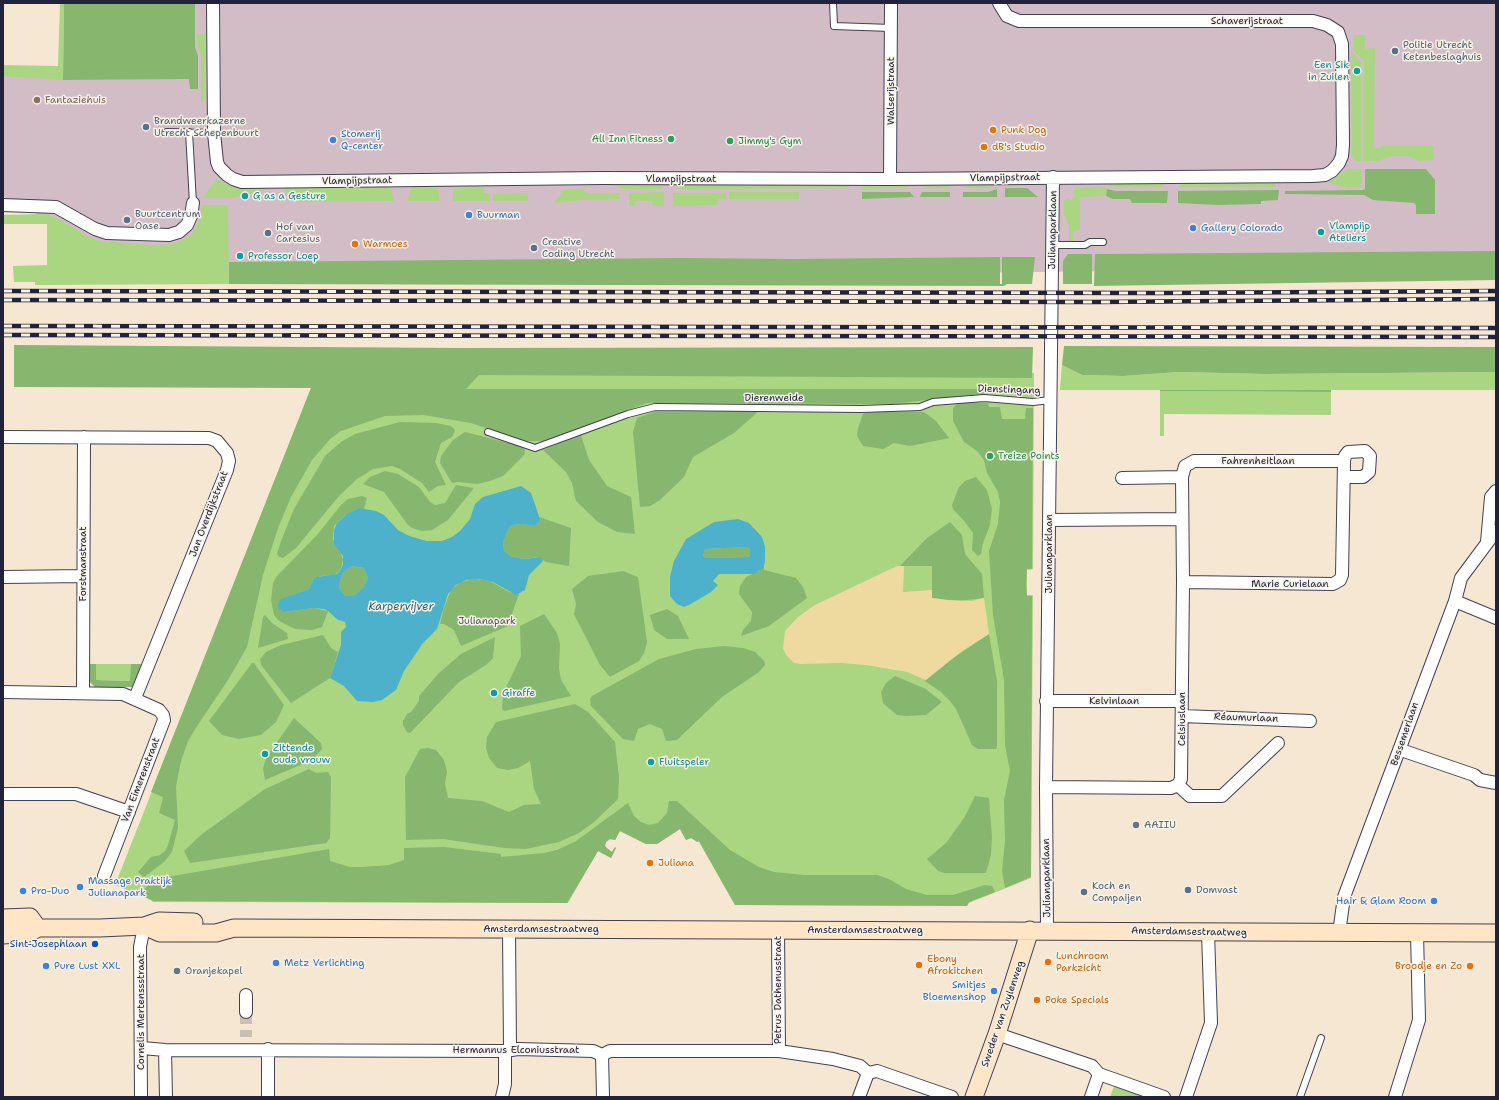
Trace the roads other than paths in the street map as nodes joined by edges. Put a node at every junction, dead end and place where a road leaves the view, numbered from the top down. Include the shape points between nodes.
1 (213, 3) edge
2 (834, 3) edge
3 (891, 3) edge
4 (999, 3) edge
5 (891, 28) junction
6 (167, 132) dead end
7 (189, 132) junction
8 (214, 133) junction
9 (1313, 176) joint
10 (1053, 177) junction
11 (890, 179) junction
12 (193, 203) joint
13 (3, 205) edge
14 (1103, 242) dead end
15 (1052, 245) junction
16 (1050, 400) junction
17 (920, 407) joint
18 (488, 432) dead end
19 (3, 436) edge
20 (84, 437) junction
21 (1344, 461) junction
22 (1344, 477) junction
23 (1122, 478) dead end
24 (1182, 478) junction
25 (1496, 491) edge
26 (1049, 520) junction
27 (1182, 520) junction
28 (1496, 531) edge
29 (1487, 542) junction
30 (83, 576) junction
31 (3, 577) edge
32 (1183, 582) junction
33 (1455, 601) junction
34 (1496, 618) edge
35 (3, 692) edge
36 (83, 692) junction
37 (135, 698) junction
38 (1046, 701) junction
39 (1182, 701) junction
40 (1182, 716) junction
41 (1310, 721) dead end
42 (1278, 743) dead end
43 (1401, 750) junction
44 (1496, 783) edge
45 (1178, 785) junction
46 (1046, 787) junction
47 (3, 794) edge
48 (129, 812) junction
49 (104, 876) dead end
50 (3, 918) edge
51 (144, 926) junction
52 (38, 928) junction
53 (510, 929) junction
54 (778, 929) junction
55 (1030, 930) junction
56 (1047, 930) junction
57 (1417, 932) junction
58 (1208, 933) junction
59 (1340, 933) junction
60 (1496, 933) edge
61 (3, 935) edge
62 (246, 995) dead end
63 (246, 1012) tunnel mouth
64 (997, 1034) junction
65 (1321, 1038) dead end
66 (142, 1048) junction
67 (165, 1050) junction
68 (268, 1050) junction
69 (508, 1050) junction
70 (779, 1051) junction
71 (602, 1055) junction
72 (868, 1073) junction
73 (1099, 1074) junction
74 (141, 1097) edge
75 (166, 1097) edge
76 (268, 1097) edge
77 (502, 1097) edge
78 (603, 1097) edge
79 (859, 1097) edge
80 (952, 1097) edge
81 (974, 1097) edge
82 (1091, 1097) edge
83 (1164, 1097) edge
84 (1186, 1097) edge
85 (1300, 1097) edge
86 (1395, 1097) edge

1 - 8 street, Vlampijpstraat
2 - 5 lane via 834,26
3 - 5 street, Walserijstraat
4 - 9 street, Schaverijstraat via 1007,16 1019,21 1313,21 1327,25 1338,32 1342,44 1342,156 1340,163 1332,171
5 - 11 street, Walserijstraat
6 - 7 lane
7 - 8 lane
7 - 12 lane
8 - 11 street, Vlampijpstraat via 218,167 233,179 242,182 603,178
9 - 10 street, Vlampijpstraat
10 - 11 street, Vlampijpstraat
10 - 15 street, Julianaparklaan
12 - 13 street via 187,225 179,232 163,235 107,234 56,207
14 - 15 lane
15 - 16 street, Julianaparklaan
16 - 17 lane, Dienstingang via 1033,402 984,398 932,402
16 - 26 street, Julianaparklaan
17 - 18 lane, Dierenweide via 655,407 628,414 535,448
19 - 20 street, Jan Overdijkstraat
20 - 30 street, Forstmanstraat
20 - 37 street, Jan Overdijkstraat via 209,438 223,447 229,461
21 - 22 street, Marie Curielaan
21 - 22 street via 1348,452 1365,451 1370,456 1369,472 1363,477
21 - 24 street, Fahrenheitlaan via 1194,461 1185,466
22 - 32 street, Marie Curielaan via 1340,580 1332,584
23 - 24 street
24 - 27 street, Celsiuslaan
25 - 29 street, Bessemerlaan via 1492,497
26 - 27 street
26 - 38 street, Julianaparklaan
27 - 32 street, Celsiuslaan
28 - 29 street, Bessemerlaan
29 - 33 street, Bessemerlaan via 1461,578
30 - 31 street
30 - 36 street, Forstmanstraat
32 - 39 street, Celsiuslaan
33 - 34 street
33 - 43 street, Bessemerlaan via 1419,692
35 - 36 street, Van Eimerenstraat
36 - 37 street, Van Eimerenstraat via 114,693
37 - 48 street, Van Eimerenstraat via 159,710 164,720
38 - 39 street, Kelvinlaan
38 - 46 street, Julianaparklaan
39 - 40 street, Celsiuslaan
40 - 41 street, Réaumurlaan
40 - 45 street, Celsiuslaan via 1181,779
42 - 45 street via 1222,796 1190,796
43 - 44 street via 1474,775 1480,780
43 - 59 street, Bessemerlaan via 1344,897
45 - 46 street via 1171,788
46 - 56 street, Julianaparklaan
47 - 48 street via 76,794
48 - 49 street, Van Eimerenstraat
50 - 52 main road via 30,917
51 - 52 main road, Amsterdamsestraatweg
51 - 53 main road, Amsterdamsestraatweg via 160,933 216,933 234,928
51 - 66 street, Cornelis Mertenssstraat via 140,947
52 - 61 main road, Amsterdamsestraatweg via 29,933
53 - 54 main road, Amsterdamsestraatweg
53 - 69 street
54 - 55 main road, Amsterdamsestraatweg
54 - 70 street, Petrus Dathenusstraat
55 - 56 main road, Amsterdamsestraatweg
55 - 64 main road, Sweder van Zuylenweg
56 - 58 main road, Amsterdamsestraatweg
57 - 59 main road, Amsterdamsestraatweg
57 - 60 main road, Amsterdamsestraatweg
57 - 86 street via 1419,1020
58 - 59 main road, Amsterdamsestraatweg
58 - 84 street via 1211,1023
62 - 63 street
64 - 73 street via 1092,1066
64 - 81 main road, Sweder van Zuylenweg
65 - 85 lane
66 - 67 street, Hermannus Elconiusstraat
66 - 74 street, Cornelis Mertenssstraat
67 - 68 street, Hermannus Elconiusstraat via 246,1043
67 - 75 street
68 - 69 street, Hermannus Elconiusstraat
68 - 76 street
69 - 71 street, Hermannus Elconiusstraat via 593,1051
69 - 77 street
70 - 71 street, Hermannus Elconiusstraat via 610,1051
70 - 72 street, Hermannus Elconiusstraat via 833,1059 860,1066
71 - 78 street
72 - 79 street
72 - 80 street, Hermannus Elconiusstraat via 877,1071
73 - 82 street
73 - 83 street

